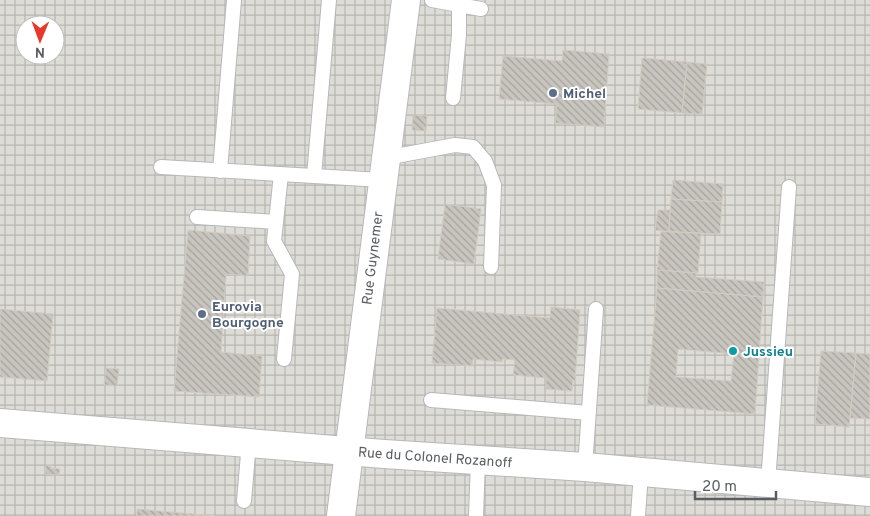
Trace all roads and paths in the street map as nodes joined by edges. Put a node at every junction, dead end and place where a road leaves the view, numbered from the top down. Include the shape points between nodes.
1 (234, 0) edge
2 (330, 0) edge
3 (406, 0) edge
4 (432, 0) edge
5 (458, 2) edge
6 (481, 8) dead end
7 (452, 98) dead end
8 (161, 167) dead end
9 (384, 169) junction
10 (220, 171) junction
11 (281, 174) junction
12 (314, 176) junction
13 (788, 187) dead end
14 (197, 217) dead end
15 (276, 222) junction
16 (491, 267) dead end
17 (596, 309) dead end
18 (284, 359) dead end
19 (431, 400) dead end
20 (589, 413) junction
21 (0, 423) edge
22 (248, 442) junction
23 (349, 451) junction
24 (478, 460) junction
25 (585, 467) junction
26 (641, 472) junction
27 (768, 483) junction
28 (870, 492) edge
29 (244, 501) dead end
30 (341, 516) edge
31 (476, 516) edge
32 (638, 516) edge

1 - 10 lane
2 - 12 lane
3 - 9 street, Rue Guynemer
4 - 5 lane
5 - 6 lane
5 - 7 lane via 459,35
8 - 10 lane
9 - 12 lane
9 - 16 lane via 455,145 473,147 485,160 494,185
9 - 23 street, Rue Guynemer
10 - 11 lane
11 - 12 lane
11 - 15 lane
13 - 27 lane
14 - 15 lane
15 - 18 lane via 274,241 292,274
17 - 20 lane
19 - 20 lane
20 - 25 lane
21 - 22 street, Rue du Colonel Rozanoff
22 - 23 street, Rue du Colonel Rozanoff
22 - 29 lane
23 - 24 street, Rue du Colonel Rozanoff
23 - 30 street, Rue Guynemer
24 - 25 street, Rue du Colonel Rozanoff
24 - 31 lane
25 - 26 street, Rue du Colonel Rozanoff
26 - 27 street, Rue du Colonel Rozanoff
26 - 32 lane
27 - 28 street, Rue du Colonel Rozanoff

